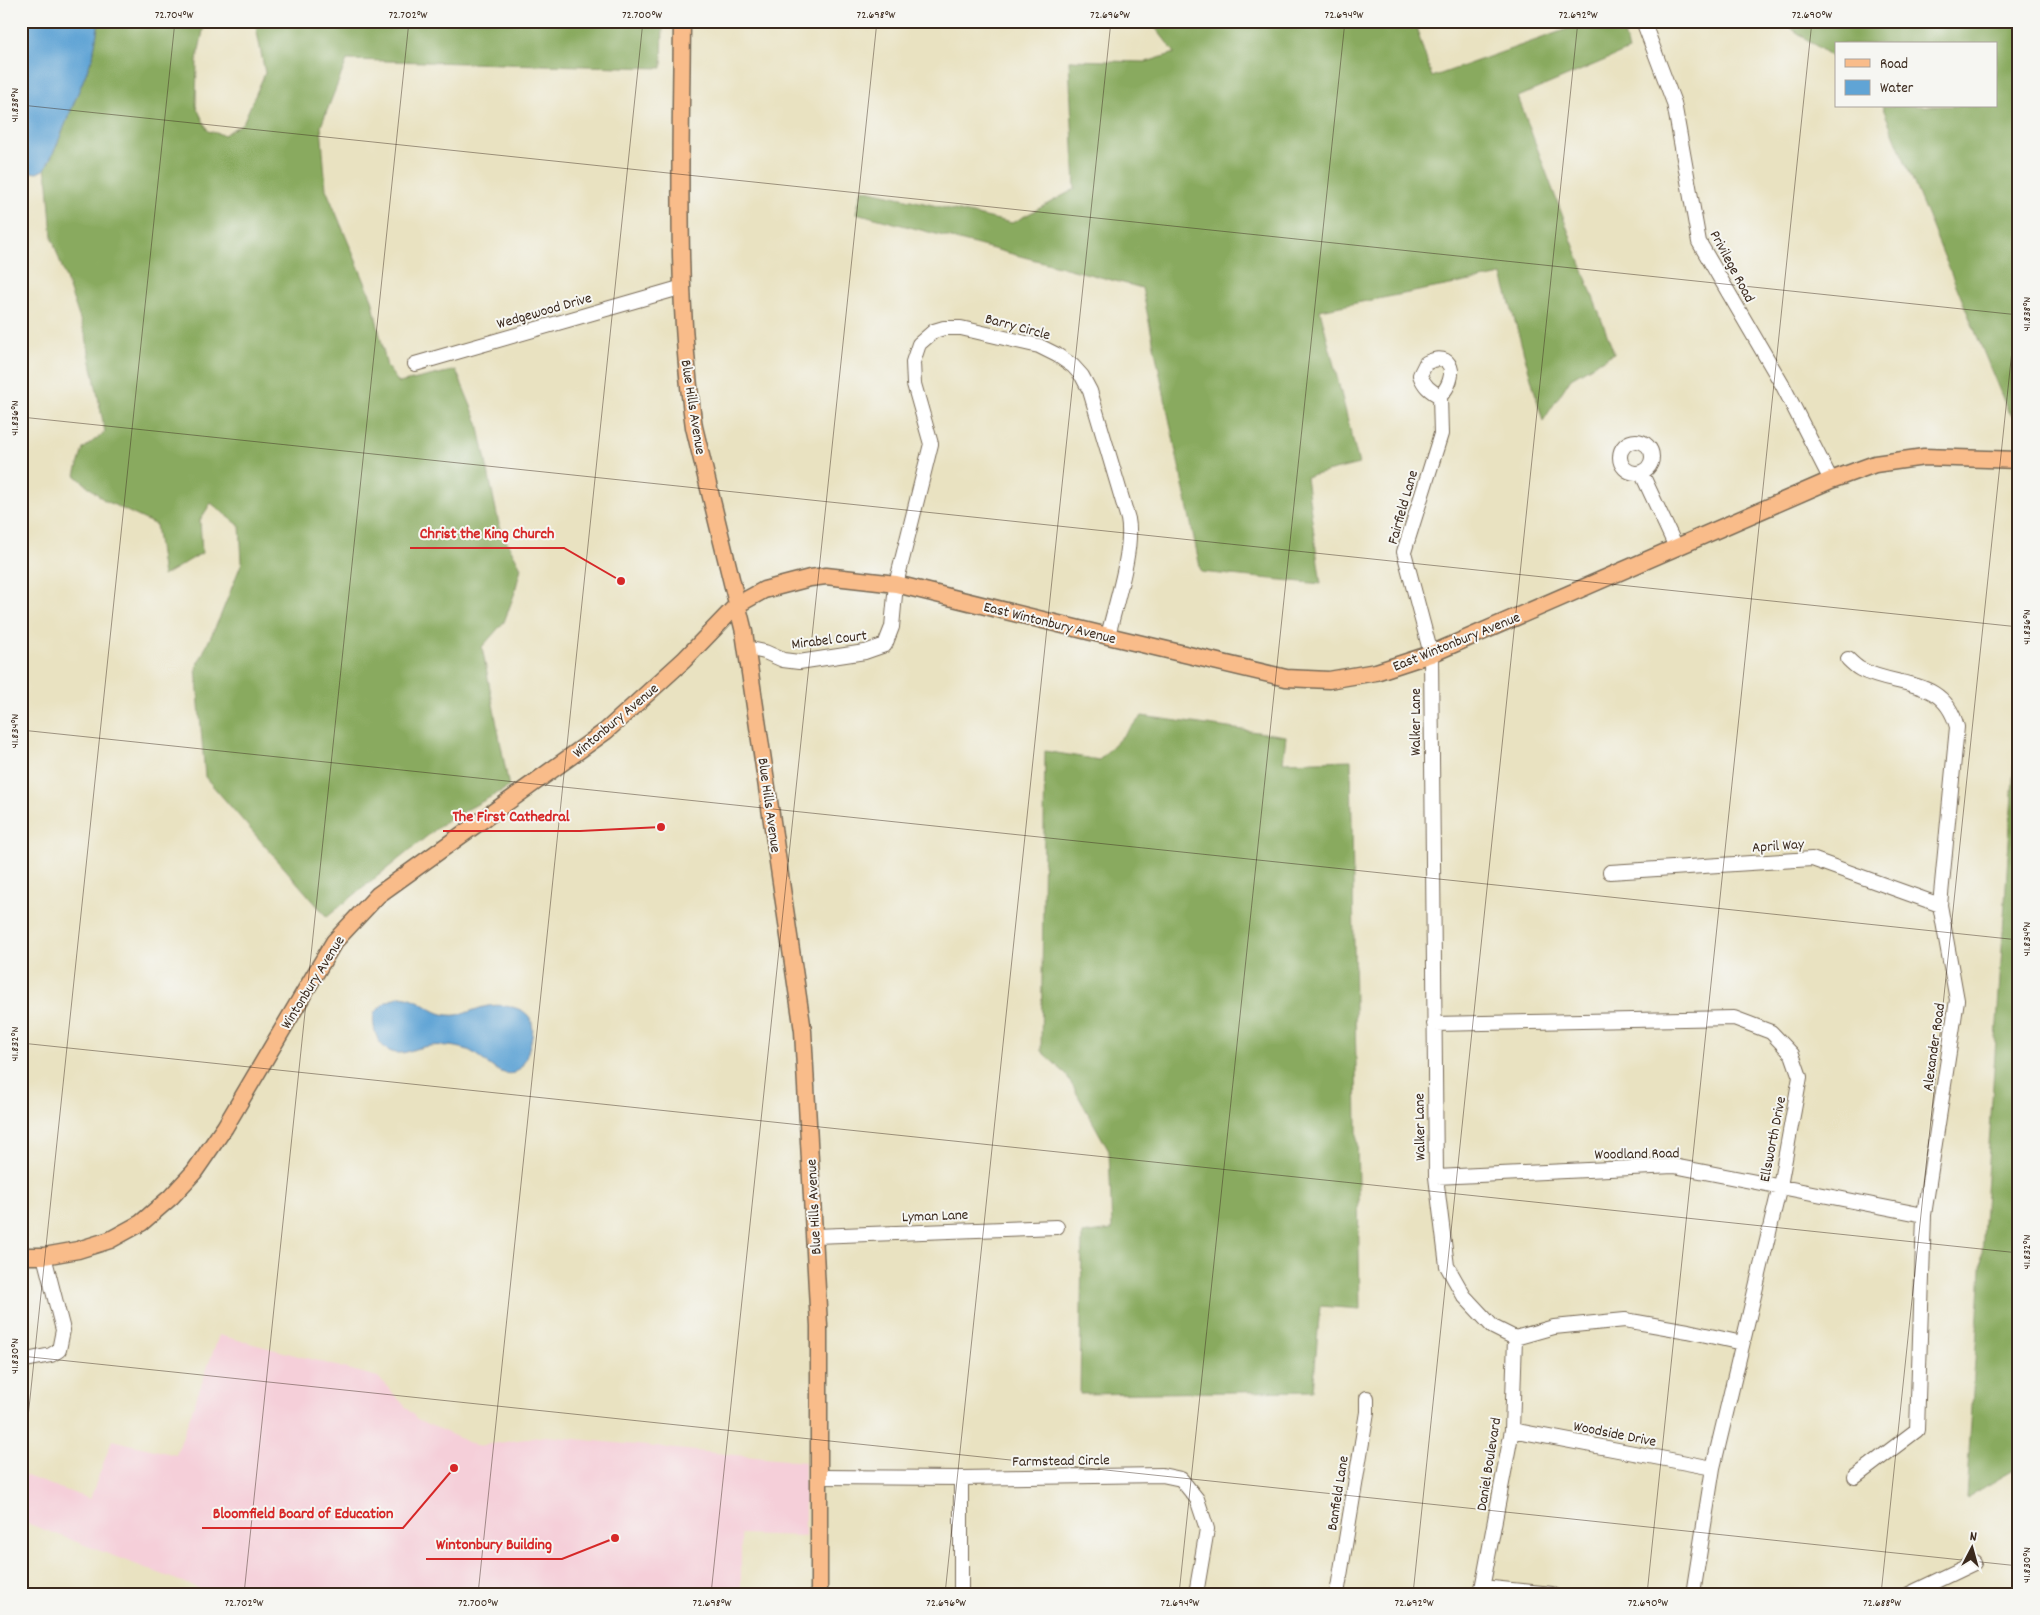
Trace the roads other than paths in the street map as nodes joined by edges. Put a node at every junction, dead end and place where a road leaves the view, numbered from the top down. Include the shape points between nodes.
1 (682, 21) edge
2 (1643, 21) edge
3 (683, 287) junction
4 (415, 364) dead end
5 (1440, 396) dead end
6 (2019, 460) edge
7 (1641, 472) dead end
8 (1831, 480) junction
9 (1676, 548) junction
10 (896, 584) junction
11 (737, 605) junction
12 (1108, 636) junction
13 (746, 648) junction
14 (1431, 654) junction
15 (1848, 659) dead end
16 (1610, 872) dead end
17 (1940, 905) junction
18 (1434, 1024) junction
19 (1436, 1177) junction
20 (1780, 1186) junction
21 (1924, 1215) junction
22 (1057, 1227) dead end
23 (815, 1236) junction
24 (21, 1256) edge
25 (44, 1256) junction
26 (1515, 1338) junction
27 (1742, 1344) junction
28 (21, 1361) edge
29 (1367, 1398) dead end
30 (1512, 1430) junction
31 (1712, 1468) junction
32 (1855, 1477) dead end
33 (819, 1478) junction
34 (961, 1478) junction
35 (1974, 1563) dead end
36 (1482, 1590) edge
37 (819, 1594) edge
38 (961, 1594) edge
39 (1196, 1594) edge
40 (1337, 1594) edge
41 (1552, 1594) edge
42 (1693, 1594) edge
43 (1909, 1594) edge

1 - 3 main road, Blue Hills Avenue
2 - 8 street, Privilege Road via 1674,103 1699,242 1783,386
3 - 4 street, Wedgewood Drive
3 - 11 main road, Blue Hills Avenue via 686,362 694,427
5 - 14 street, Fairfield Lane via 1441,434 1404,552
6 - 8 main road, East Wintonbury Avenue via 1924,456 1875,464
7 - 9 street
8 - 9 main road, East Wintonbury Avenue
9 - 14 main road, East Wintonbury Avenue
10 - 11 main road, East Wintonbury Avenue via 826,576 810,578 764,590
10 - 12 main road, East Wintonbury Avenue
10 - 12 street, Barry Circle via 931,444 912,376 919,344 934,332 956,327 1039,346 1068,362 1088,386 1128,519 1130,541
10 - 13 street, Mirabel Court via 890,635 885,645 878,649 789,662
11 - 13 main road, Blue Hills Avenue
11 - 25 main road, Wintonbury Avenue via 684,660 606,731 378,895 334,942 225,1127 194,1172 171,1197 141,1223 110,1240
12 - 14 main road, East Wintonbury Avenue via 1286,678 1329,680 1376,672
13 - 23 main road, Blue Hills Avenue via 803,1031
14 - 18 street, Walker Lane
15 - 17 street, Alexander Road via 1876,675 1915,684 1944,702 1953,713 1957,727
16 - 17 street, April Way via 1812,859
17 - 21 street, Alexander Road via 1957,1000
18 - 19 street, Walker Lane
18 - 20 street, Ellsworth Drive via 1734,1018 1771,1032 1792,1054 1800,1077
19 - 20 street, Woodland Road via 1674,1166
19 - 26 street, Walker Lane via 1447,1266 1464,1296 1493,1327
20 - 21 street, Woodland Road
20 - 27 street, Ellsworth Drive
21 - 32 street, Alexander Road via 1917,1430
22 - 23 street, Lyman Lane
23 - 33 main road, Blue Hills Avenue via 819,1326
24 - 25 main road, Wintonbury Avenue
25 - 28 street via 63,1330 59,1350 51,1355
26 - 27 street via 1554,1327 1624,1320
26 - 30 street, Daniel Boulevard
27 - 31 street, Ellsworth Drive
29 - 40 street, Banfield Lane
30 - 31 street, Woodside Drive
30 - 36 street, Daniel Boulevard
31 - 42 street, Ellsworth Drive
33 - 34 street, Farmstead Circle
33 - 37 main road, Blue Hills Avenue
34 - 38 street
34 - 39 street, Farmstead Circle via 1162,1475 1181,1479 1197,1499 1207,1529
35 - 43 street
36 - 41 street

